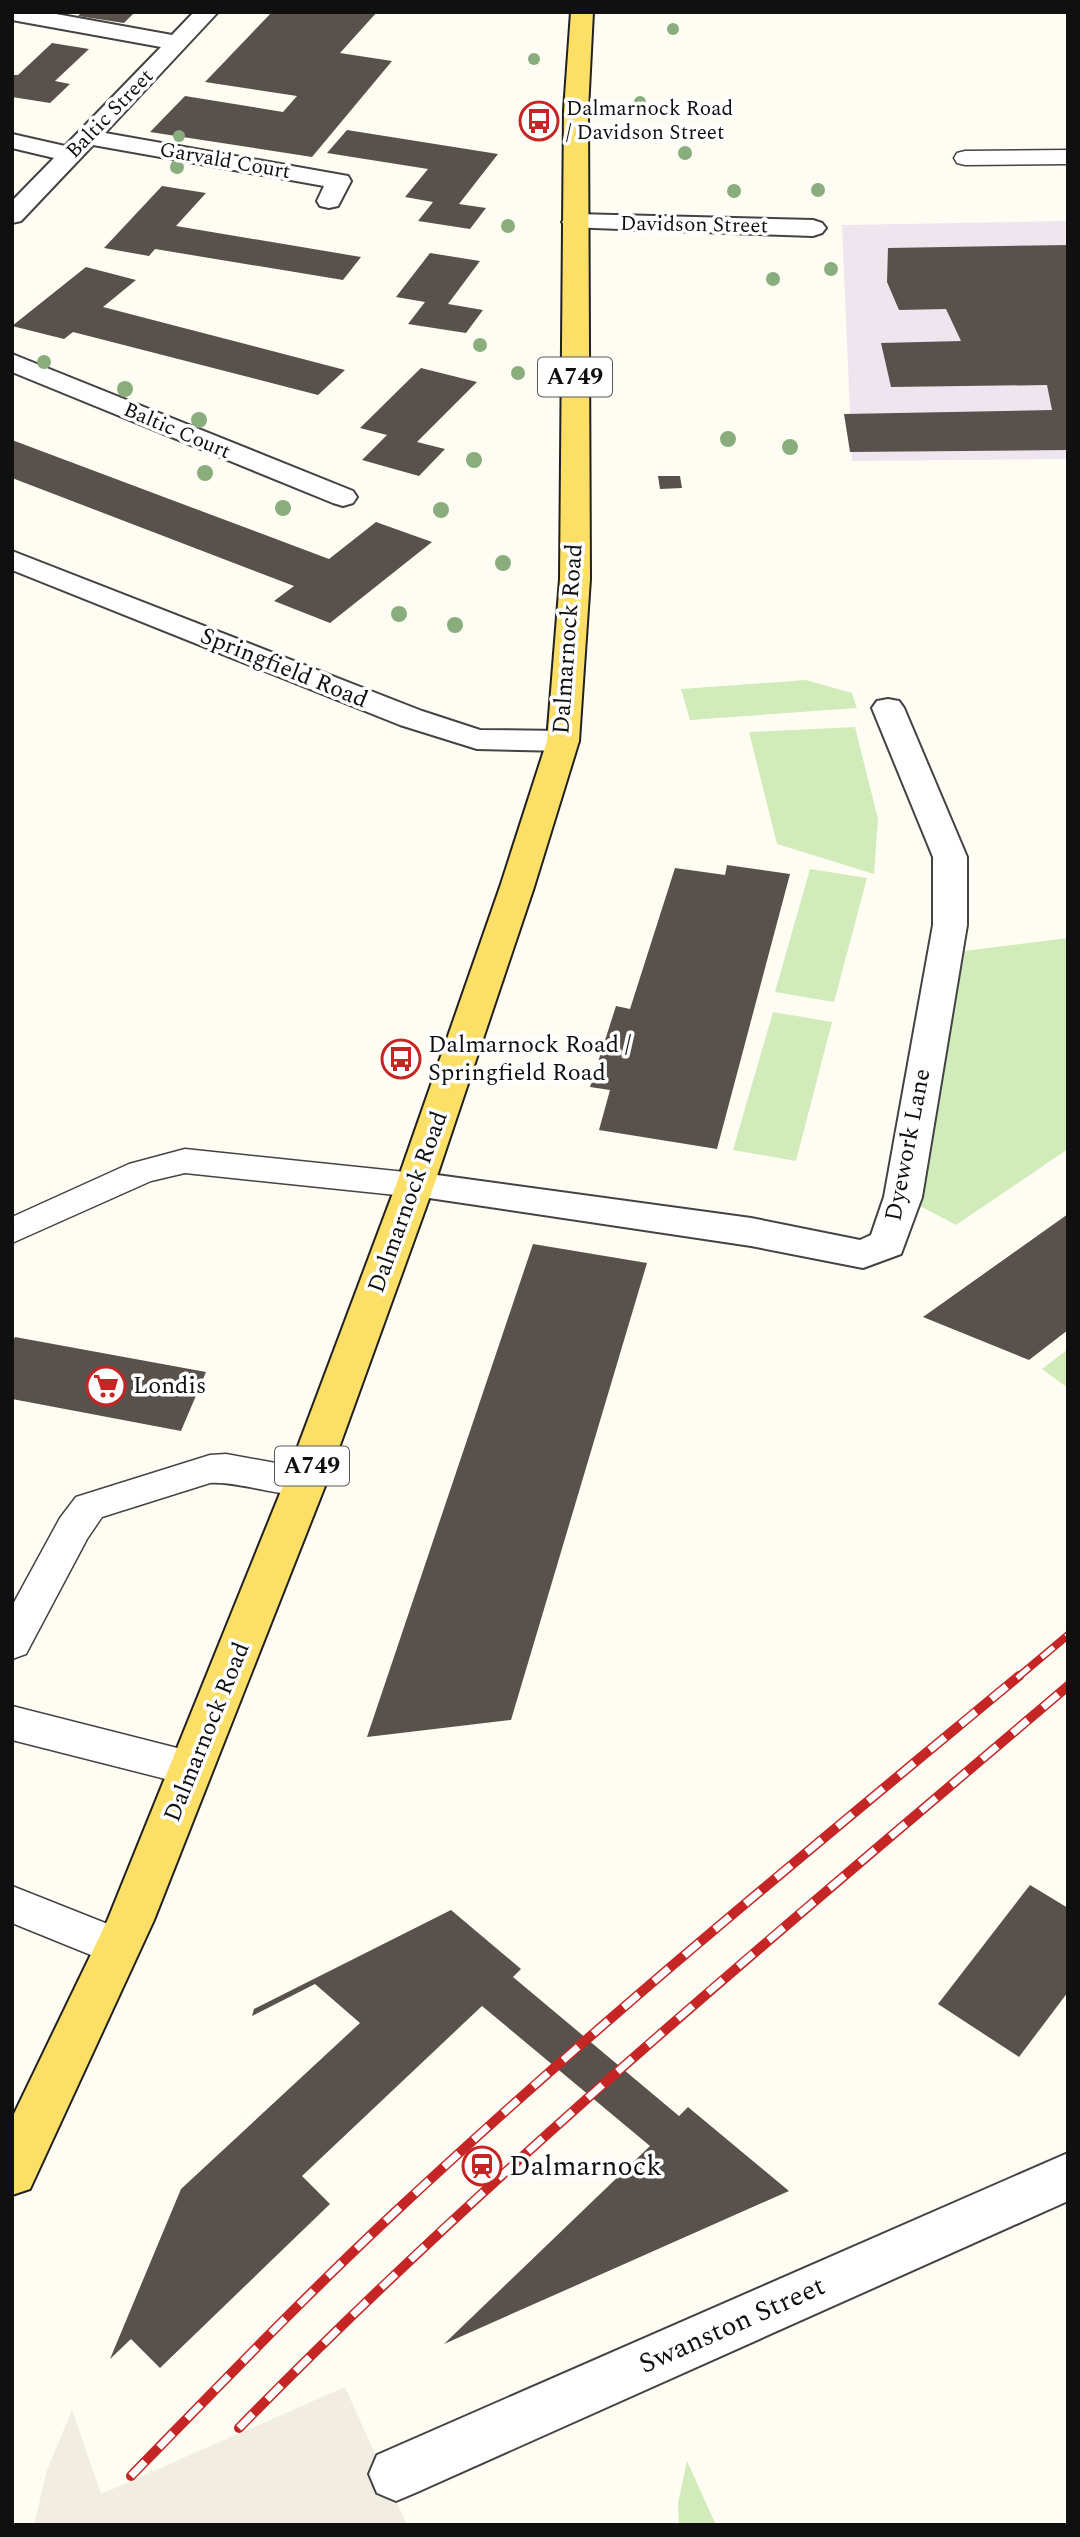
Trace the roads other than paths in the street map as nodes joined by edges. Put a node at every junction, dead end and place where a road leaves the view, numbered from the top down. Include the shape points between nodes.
1 (207, 12) edge
2 (582, 12) edge
3 (12, 13) edge
4 (178, 43) junction
5 (89, 137) junction
6 (12, 141) edge
7 (72, 155) junction
8 (1068, 157) edge
9 (965, 158) dead end
10 (329, 201) dead end
11 (12, 216) edge
12 (575, 222) junction
13 (813, 228) dead end
14 (12, 362) edge
15 (343, 497) dead end
16 (12, 560) edge
17 (888, 708) dead end
18 (563, 741) junction
19 (415, 1185) junction
20 (12, 1231) edge
21 (306, 1481) junction
22 (12, 1643) edge
23 (12, 1723) edge
24 (193, 1769) junction
25 (12, 1904) edge
26 (118, 1947) junction
27 (12, 2172) edge
28 (1068, 2176) edge
29 (396, 2474) dead end

1 - 4 street, Baltic Street
2 - 12 main road, Dalmarnock Road / A749
3 - 4 street
4 - 5 street, Baltic Street
5 - 7 street, Baltic Street
5 - 10 street, Garvald Court via 339,181
6 - 7 street
7 - 11 street, Baltic Street
8 - 9 lane
12 - 13 street, Davidson Street
12 - 18 main road, Dalmarnock Road / A749 via 575,579
14 - 15 street, Baltic Court
16 - 18 street, Springfield Road via 411,718 477,739
17 - 19 street, Dyework Lane via 950,857 950,925 903,1197 887,1244 863,1254 751,1232
18 - 19 main road, Dalmarnock Road / A749
19 - 20 lane via 185,1161 154,1167
19 - 21 main road, Dalmarnock Road / A749
21 - 22 lane via 210,1469 89,1507
21 - 24 main road, Dalmarnock Road / A749
23 - 24 lane
24 - 26 main road, Dalmarnock Road / A749
25 - 26 lane
26 - 27 main road, Dalmarnock Road / A749
28 - 29 street, Swanston Street

